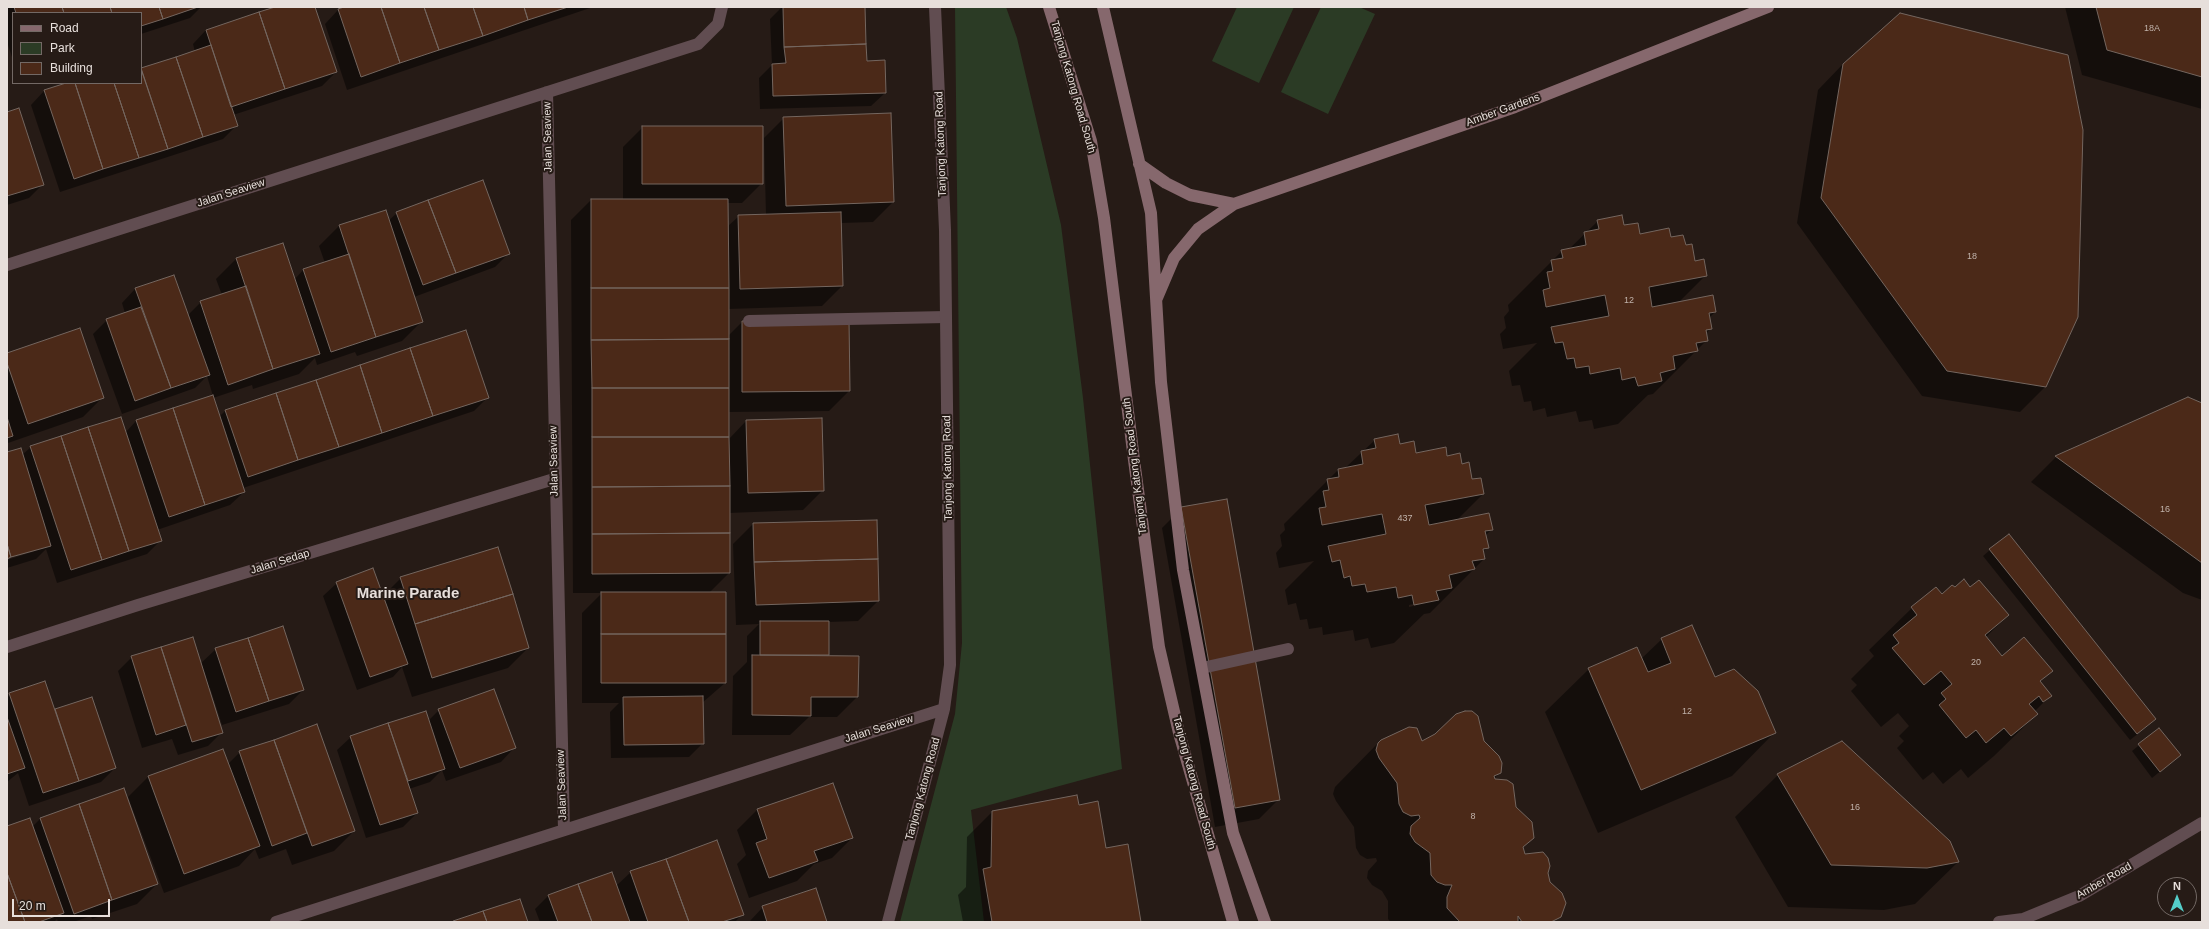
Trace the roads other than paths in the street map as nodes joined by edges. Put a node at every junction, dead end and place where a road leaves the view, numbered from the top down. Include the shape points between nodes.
1 (722, 7) edge
2 (935, 7) edge
3 (1049, 7) edge
4 (1103, 7) edge
5 (1768, 7) edge
6 (547, 92) junction
7 (1138, 164) junction
8 (1234, 204) junction
9 (7, 265) edge
10 (1155, 301) junction
11 (946, 317) junction
12 (749, 321) dead end
13 (554, 479) junction
14 (7, 647) edge
15 (1288, 648) dead end
16 (1202, 668) junction
17 (944, 709) junction
18 (2202, 823) edge
19 (564, 830) junction
20 (276, 922) edge
21 (888, 922) edge
22 (1233, 922) edge
23 (1265, 922) edge
24 (1999, 922) edge

1 - 6 street, Jalan Seaview via 718,24 698,44
2 - 11 street, Tanjong Katong Road via 945,230
3 - 22 main road, Tanjong Katong Road South via 1090,141 1103,210 1159,647 1179,732
4 - 7 main road
5 - 8 main road, Amber Gardens via 1515,106
6 - 9 street, Jalan Seaview
6 - 13 street, Jalan Seaview
7 - 8 main road via 1190,195
7 - 10 main road via 1150,213
8 - 10 main road, Amber Gardens via 1198,229 1174,258
10 - 16 main road via 1161,382 1183,570
11 - 12 street
11 - 17 street, Tanjong Katong Road via 951,627 950,665
13 - 14 street, Jalan Sedap
13 - 19 street, Jalan Seaview
15 - 16 street
16 - 23 main road via 1233,833
17 - 19 street, Jalan Seaview
17 - 21 street, Tanjong Katong Road
18 - 24 street, Amber Road via 2079,896 2023,919
19 - 20 street, Jalan Seaview

